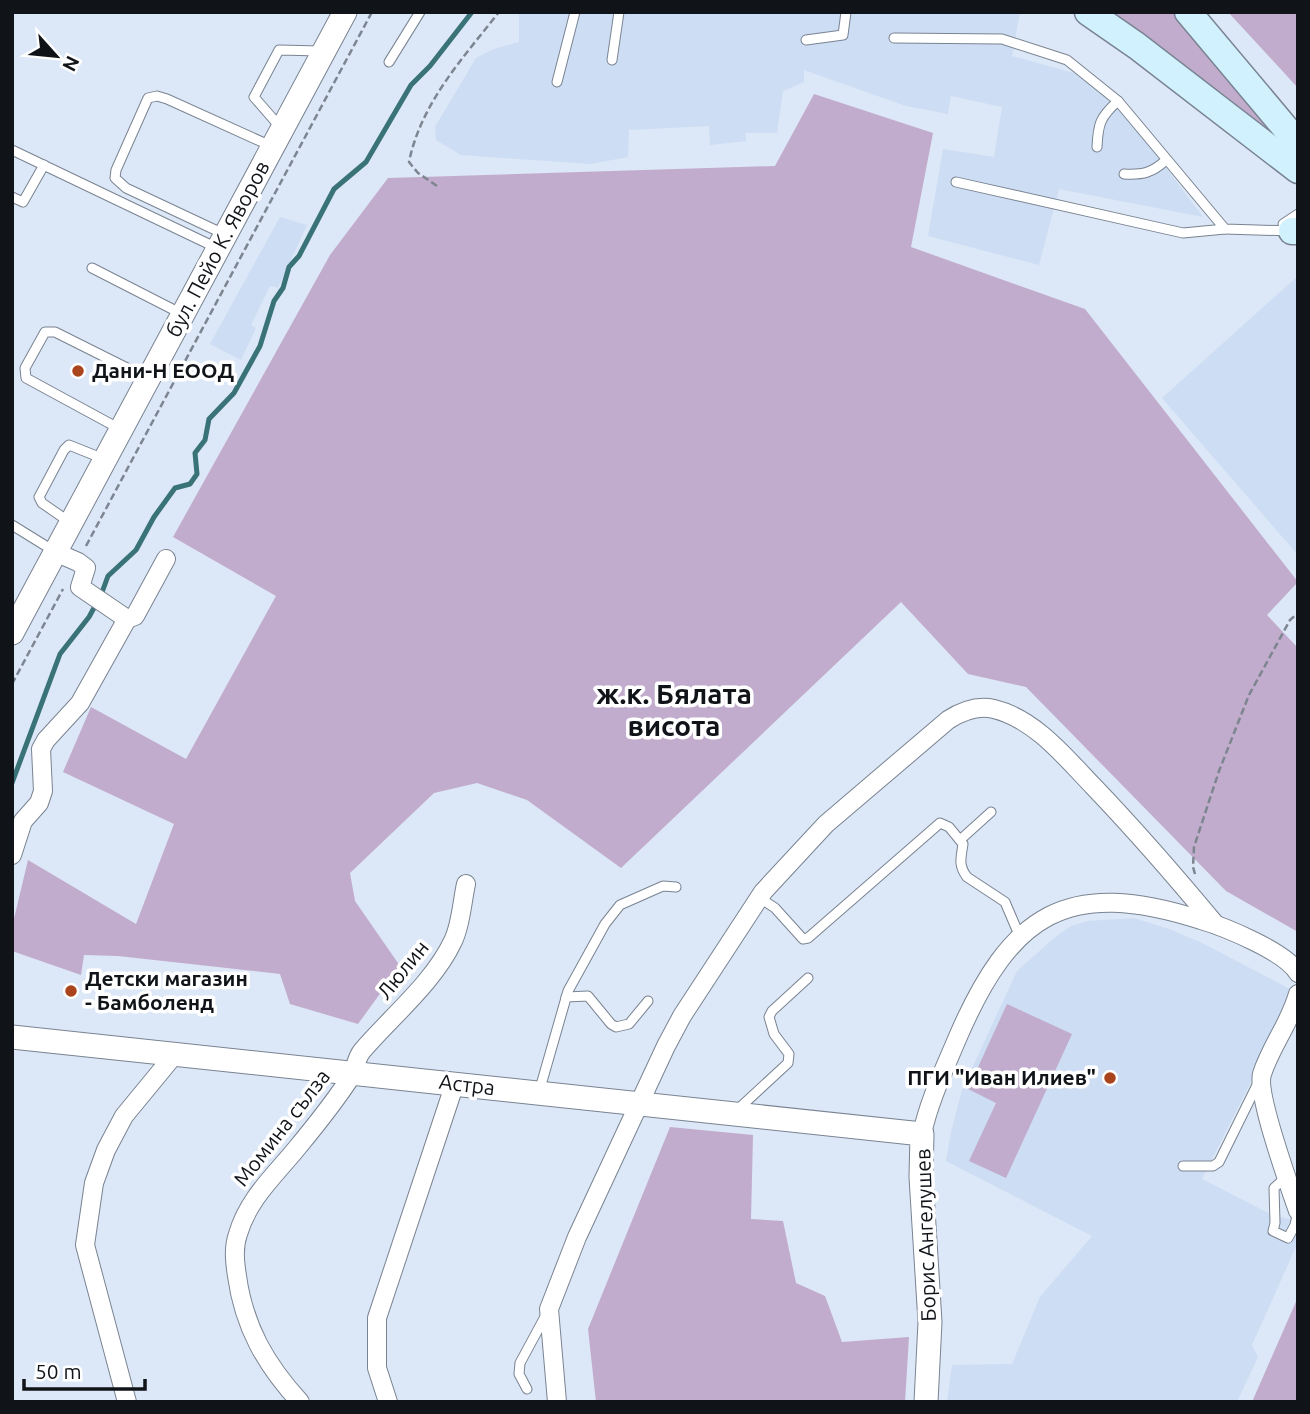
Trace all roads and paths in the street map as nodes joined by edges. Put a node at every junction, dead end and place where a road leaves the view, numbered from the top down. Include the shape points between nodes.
1 (345, 12) edge
2 (372, 12) edge
3 (420, 12) edge
4 (499, 12) edge
5 (575, 12) edge
6 (619, 12) edge
7 (846, 12) edge
8 (1088, 12) edge
9 (1188, 12) edge
10 (894, 38) dead end
11 (806, 40) dead end
12 (324, 51) junction
13 (612, 60) dead end
14 (389, 62) dead end
15 (557, 82) dead end
16 (1118, 101) junction
17 (278, 138) junction
18 (1298, 143) edge
19 (1097, 147) dead end
20 (12, 150) edge
21 (1166, 160) junction
22 (44, 165) junction
23 (1298, 170) edge
24 (1124, 174) dead end
25 (956, 182) dead end
26 (437, 186) dead end
27 (12, 197) edge
28 (1292, 227) edge
29 (1225, 229) junction
30 (222, 242) junction
31 (92, 268) dead end
32 (183, 315) junction
33 (149, 379) junction
34 (121, 430) junction
35 (105, 459) junction
36 (71, 523) junction
37 (12, 524) edge
38 (55, 552) junction
39 (166, 559) dead end
40 (78, 562) junction
41 (1298, 613) edge
42 (121, 615) junction
43 (12, 633) edge
44 (12, 684) edge
45 (991, 812) dead end
46 (960, 840) junction
47 (12, 855) edge
48 (466, 884) dead end
49 (676, 887) dead end
50 (760, 898) junction
51 (1197, 902) junction
52 (1215, 924) junction
53 (1020, 937) junction
54 (1298, 973) edge
55 (808, 978) dead end
56 (1298, 994) edge
57 (566, 997) junction
58 (648, 1001) dead end
59 (12, 1037) edge
60 (175, 1054) junction
61 (353, 1073) junction
62 (1261, 1076) junction
63 (455, 1083) junction
64 (538, 1094) junction
65 (638, 1105) junction
66 (732, 1115) junction
67 (922, 1134) junction
68 (1183, 1166) dead end
69 (1286, 1177) junction
70 (1298, 1211) edge
71 (549, 1309) junction
72 (527, 1390) dead end
73 (127, 1402) edge
74 (300, 1402) edge
75 (388, 1402) edge
76 (557, 1402) edge
77 (926, 1402) edge

1 - 12 street, бул. Пейо К. Яворов
2 - 40 path
3 - 14 lane
4 - 26 path via 451,73 417,134 410,162
5 - 15 lane
6 - 13 lane
7 - 11 lane via 843,35
8 - 23 main road
9 - 18 main road
10 - 16 lane via 1002,39 1067,60
12 - 17 street, бул. Пейо К. Яворов
12 - 17 lane via 279,50 254,97
16 - 19 lane via 1104,113
16 - 21 lane
17 - 30 street, бул. Пейо К. Яворов
17 - 30 lane via 158,96 148,98 115,178
20 - 22 lane
21 - 24 lane via 1154,172
21 - 29 lane
22 - 27 lane via 23,202
22 - 30 lane
25 - 29 lane via 1183,233
28 - 29 lane
30 - 32 street, бул. Пейо К. Яворов
31 - 32 lane
32 - 33 street, бул. Пейо К. Яворов
33 - 34 street, бул. Пейо К. Яворов
33 - 34 lane via 55,332 45,332 25,368 26,378
34 - 35 street, бул. Пейо К. Яворов
35 - 36 street, бул. Пейо К. Яворов
35 - 36 lane via 69,445 39,497
36 - 38 street, бул. Пейо К. Яворов
37 - 38 lane
38 - 40 street
38 - 43 street, бул. Пейо К. Яворов
39 - 42 street via 135,616
40 - 42 street via 86,568 80,587
40 - 44 path
41 - 51 path via 1249,695 1219,771 1194,847 1193,867 1203,892
42 - 47 street via 80,704 41,750 43,791 23,821
45 - 46 lane
46 - 50 lane via 940,823 808,938 803,939
46 - 53 lane via 964,844 963,871 1006,902
48 - 61 street, Люлин via 454,940 411,1000 360,1053
49 - 57 lane via 663,886 620,905
50 - 51 street via 827,824 923,740 955,715 993,708 1024,721 1056,747
50 - 65 street via 682,1016
51 - 52 street
52 - 53 street, Борис Ангелушев via 1141,904 1094,901 1055,912
52 - 54 street, Борис Ангелушев via 1285,959
53 - 67 street, Борис Ангелушев via 989,973 974,1001 935,1090
55 - 66 lane via 769,1017 774,1034 789,1054 788,1063
56 - 62 street
57 - 58 lane via 588,996 616,1027 629,1024
57 - 64 lane
59 - 60 street, Астра
60 - 61 street, Астра
60 - 73 street via 124,1116 106,1150 94,1183 85,1245
61 - 63 street, Астра
61 - 74 street, Момина сълза via 257,1195 237,1236 235,1258 248,1324 277,1376
62 - 68 lane via 1219,1162
62 - 69 street
63 - 64 street, Астра
63 - 75 street via 377,1318 377,1368
64 - 65 street, Астра
65 - 66 street, Астра
65 - 71 street
66 - 67 street, Астра
67 - 77 street, Борис Ангелушев via 930,1322
69 - 70 street
69 - 70 lane via 1274,1188 1273,1231 1288,1238
71 - 72 lane via 520,1363 519,1374
71 - 76 street

